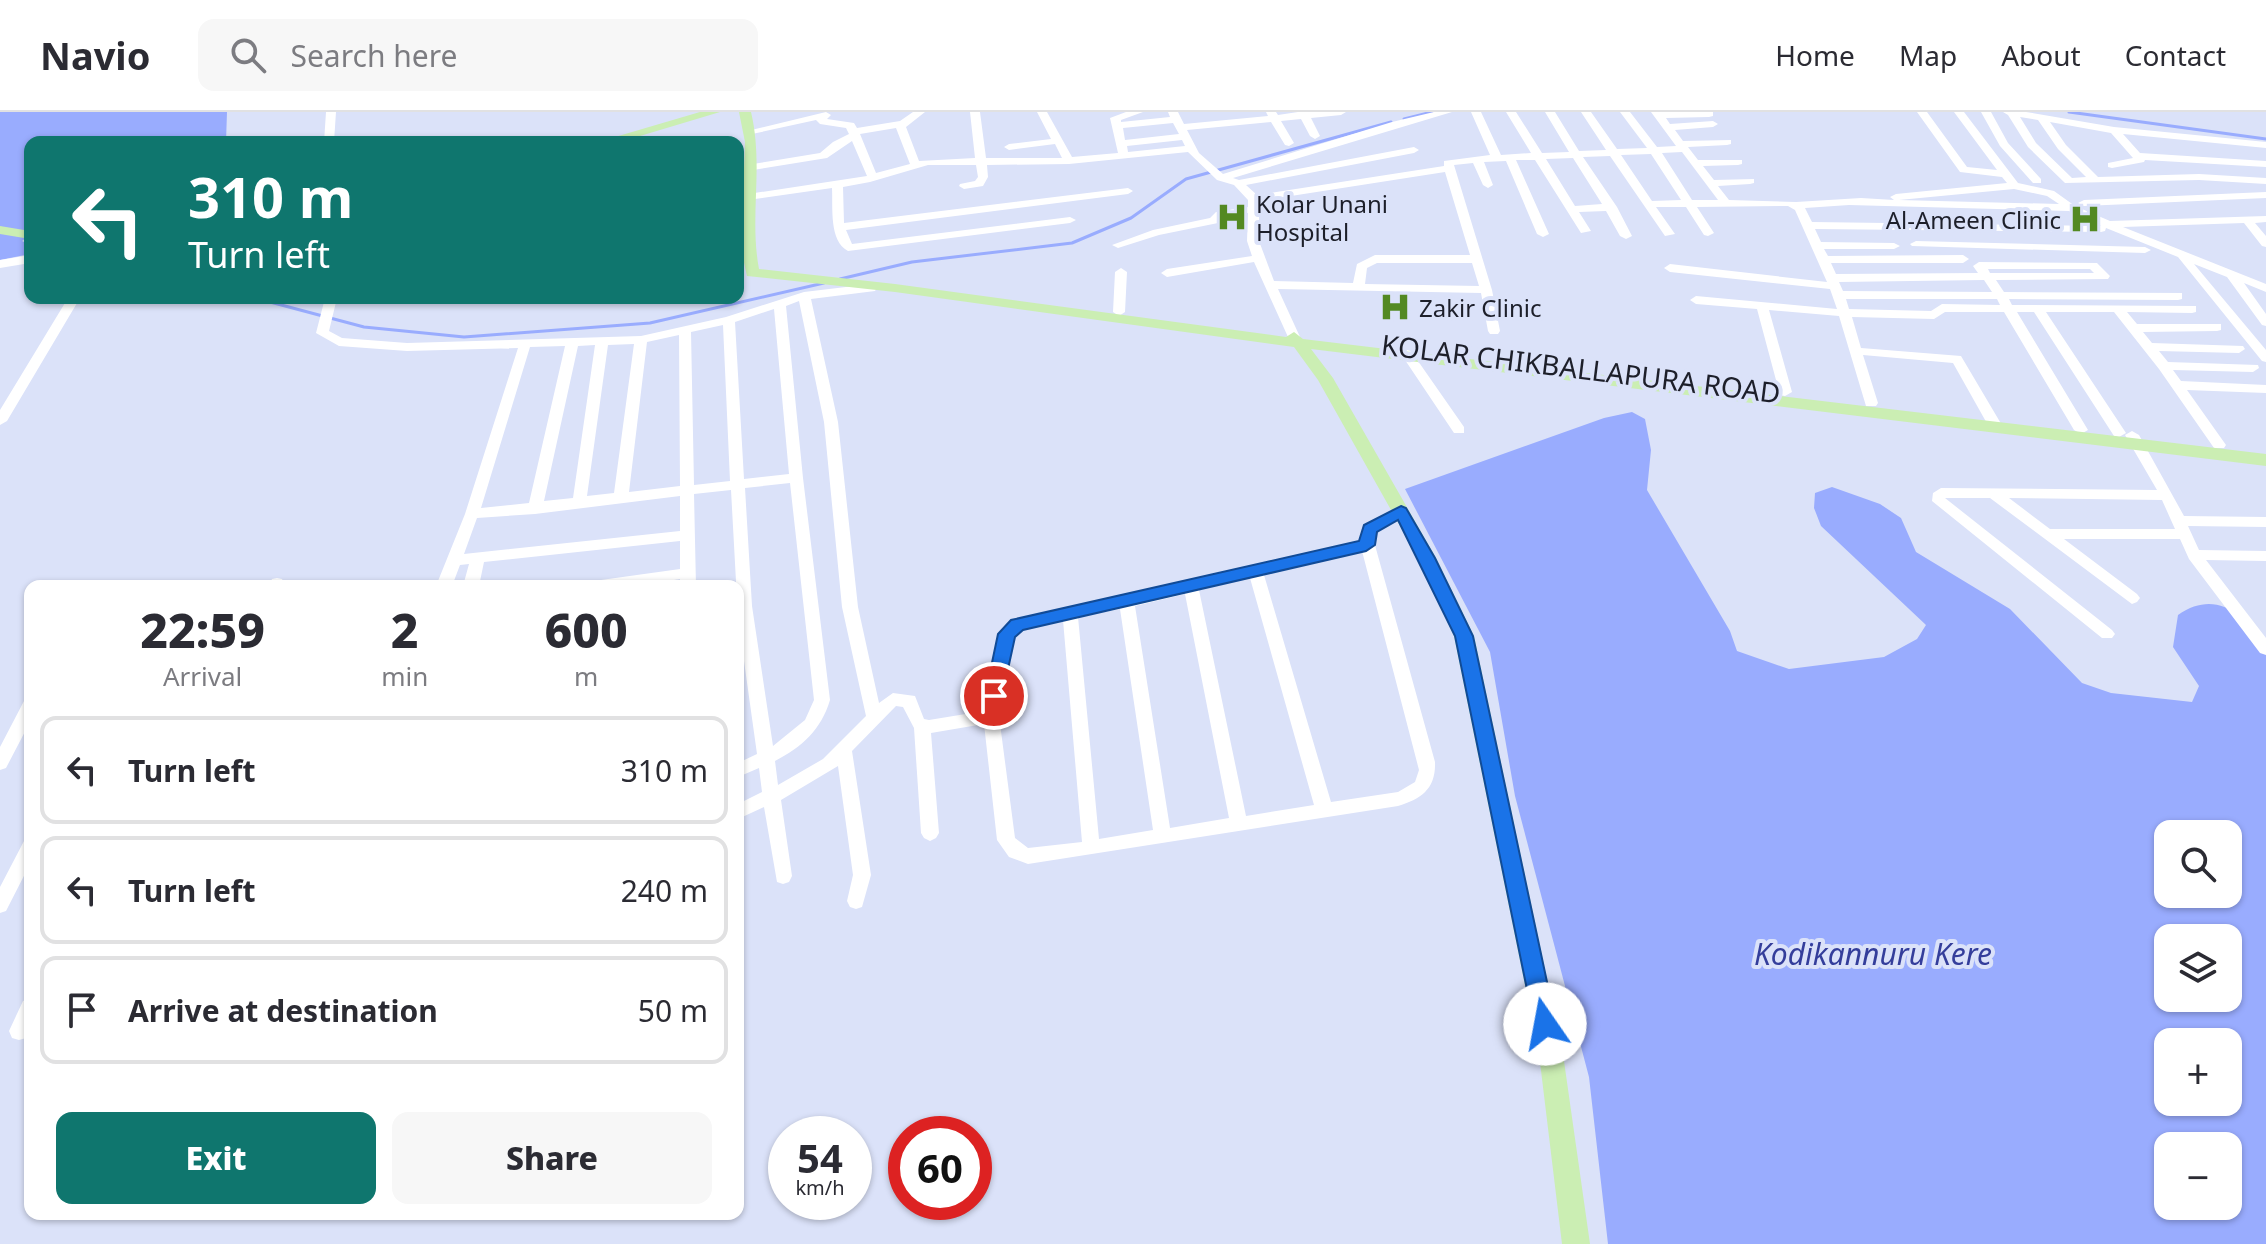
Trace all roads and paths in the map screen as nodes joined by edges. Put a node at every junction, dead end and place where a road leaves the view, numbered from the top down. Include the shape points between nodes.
1 (331, 112) edge
2 (840, 112) edge
3 (893, 112) edge
4 (920, 112) edge
5 (975, 112) edge
6 (1042, 112) edge
7 (1138, 112) edge
8 (1341, 112) edge
9 (1447, 112) edge
10 (1476, 112) edge
11 (1511, 112) edge
12 (1550, 112) edge
13 (1586, 112) edge
14 (1625, 112) edge
15 (1922, 112) edge
16 (1959, 112) edge
17 (1986, 112) edge
18 (2010, 112) edge
19 (1304, 114) edge
20 (1657, 114) edge
21 (1272, 115) edge
22 (818, 116) junction
23 (2041, 117) junction
24 (728, 118) edge
25 (1711, 119) edge
26 (1180, 123) edge
27 (899, 125) junction
28 (1115, 126) junction
29 (1667, 127) junction
30 (2114, 130) junction
31 (855, 134) junction
32 (1004, 135) dead end
33 (329, 136) edge
34 (636, 136) edge
35 (655, 136) edge
36 (737, 136) edge
37 (1315, 136) dead end
38 (1353, 137) junction
39 (1057, 141) junction
40 (2222, 141) junction
41 (1395, 142) junction
42 (1727, 142) dead end
43 (1289, 143) dead end
44 (1120, 144) junction
45 (2266, 145) edge
46 (1682, 146) junction
47 (1009, 147) junction
48 (1192, 148) junction
49 (744, 149) edge
50 (1655, 151) junction
51 (1615, 153) junction
52 (1574, 155) junction
53 (2137, 156) junction
54 (1124, 157) junction
55 (1537, 157) junction
56 (1371, 158) junction
57 (1497, 158) junction
58 (1510, 158) junction
59 (1477, 159) junction
60 (981, 160) junction
61 (1069, 161) junction
62 (1738, 162) dead end
63 (2238, 162) junction
64 (915, 163) junction
65 (1016, 163) junction
66 (1695, 163) junction
67 (2266, 164) edge
68 (2112, 165) dead end
69 (753, 167) junction
70 (1447, 169) junction
71 (2003, 174) junction
72 (1220, 177) junction
73 (873, 178) junction
74 (1385, 178) junction
75 (1750, 181) dead end
76 (2037, 181) dead end
77 (2096, 181) junction
78 (2266, 181) edge
79 (1238, 183) junction
80 (1710, 183) junction
81 (837, 184) junction
82 (1488, 185) dead end
83 (964, 186) dead end
84 (2014, 186) junction
85 (1128, 191) dead end
86 (748, 197) junction
87 (2264, 198) edge
88 (1689, 202) junction
89 (1850, 202) junction
90 (1726, 203) junction
91 (2084, 203) dead end
92 (1255, 204) junction
93 (1649, 204) junction
94 (1797, 205) junction
95 (1006, 207) junction
96 (1611, 207) junction
97 (2071, 208) junction
98 (1573, 209) junction
99 (2266, 219) edge
100 (1070, 220) dead end
101 (2247, 220) junction
102 (887, 221) junction
103 (1807, 225) junction
104 (839, 227) junction
105 (1010, 227) junction
106 (2104, 227) junction
107 (0, 230) edge
108 (1585, 231) dead end
109 (1708, 233) dead end
110 (24, 234) edge
111 (1543, 234) dead end
112 (1669, 234) dead end
113 (1626, 236) dead end
114 (892, 243) junction
115 (1916, 244) dead end
116 (2266, 244) edge
117 (1118, 245) dead end
118 (1816, 245) junction
119 (1953, 245) junction
120 (1894, 246) dead end
121 (2117, 249) junction
122 (2145, 250) dead end
123 (2182, 257) junction
124 (1258, 258) junction
125 (1477, 259) junction
126 (1963, 259) junction
127 (24, 260) edge
128 (1823, 260) junction
129 (2, 264) edge
130 (1670, 268) dead end
131 (745, 272) edge
132 (1121, 272) dead end
133 (1167, 273) dead end
134 (2232, 276) junction
135 (1980, 277) junction
136 (1272, 285) junction
137 (1359, 285) junction
138 (1835, 286) junction
139 (866, 287) junction
140 (895, 288) junction
141 (2266, 288) edge
142 (1486, 290) junction
143 (804, 296) junction
144 (2001, 296) junction
145 (2178, 296) dead end
146 (1696, 300) dead end
147 (70, 304) edge
148 (330, 304) edge
149 (780, 304) junction
150 (1762, 306) junction
151 (2009, 309) junction
152 (2038, 309) junction
153 (2118, 309) junction
154 (2192, 309) dead end
155 (1119, 312) junction
156 (1844, 313) junction
157 (729, 320) junction
158 (2266, 322) edge
159 (2217, 327) dead end
160 (2136, 328) junction
161 (685, 331) junction
162 (1494, 331) dead end
163 (641, 340) junction
164 (1296, 340) junction
165 (602, 343) junction
166 (525, 344) junction
167 (572, 344) junction
168 (2150, 347) junction
169 (2239, 349) dead end
170 (1856, 351) junction
171 (1407, 354) junction
172 (2266, 358) edge
173 (2164, 366) junction
174 (2253, 368) dead end
175 (2178, 385) junction
176 (2266, 389) edge
177 (1785, 392) junction
178 (1871, 403) junction
179 (0, 421) edge
180 (1994, 422) junction
181 (1459, 430) dead end
182 (2081, 430) junction
183 (2129, 437) junction
184 (2219, 445) junction
185 (2266, 451) edge
186 (2266, 460) edge
187 (796, 478) junction
188 (737, 483) junction
189 (687, 489) junction
190 (1994, 494) junction
191 (2167, 495) junction
192 (621, 496) junction
193 (579, 502) junction
194 (1395, 503) junction
195 (535, 509) junction
196 (472, 514) junction
197 (2266, 522) edge
198 (2180, 528) junction
199 (2046, 534) junction
200 (687, 535) junction
201 (1366, 545) junction
202 (2194, 555) junction
203 (2266, 556) edge
204 (477, 559) junction
205 (454, 560) junction
206 (1256, 573) junction
207 (446, 580) edge
208 (472, 580) edge
209 (688, 580) edge
210 (743, 580) edge
211 (1191, 587) junction
212 (2132, 598) dead end
213 (1127, 602) junction
214 (744, 606) edge
215 (1070, 613) junction
216 (2107, 634) dead end
217 (2266, 649) edge
218 (873, 712) junction
219 (991, 716) junction
220 (922, 726) junction
221 (24, 729) edge
222 (844, 752) junction
223 (765, 762) junction
224 (0, 763) edge
225 (744, 768) edge
226 (771, 791) junction
227 (744, 808) edge
228 (1324, 809) junction
229 (1239, 824) junction
230 (930, 833) dead end
231 (1163, 837) junction
232 (1091, 847) junction
233 (24, 858) edge
234 (783, 876) dead end
235 (856, 901) dead end
236 (0, 905) edge
237 (24, 1020) edge
238 (19, 1031) dead end
239 (1576, 1244) edge

1 - 33 street
2 - 22 street
3 - 27 street
4 - 27 street
5 - 60 street
6 - 39 street
7 - 28 street via 1117,116
8 - 19 street
9 - 41 street
10 - 57 street
11 - 55 street
12 - 52 street
13 - 51 street
14 - 50 street
15 - 71 street via 1961,168
16 - 71 street
17 - 76 street via 2004,144
18 - 23 street
18 - 77 street via 2062,177
19 - 21 street
19 - 37 street
20 - 25 street
20 - 29 street
21 - 26 street
21 - 43 street
22 - 24 street
22 - 31 street via 824,122 850,125
23 - 30 street
23 - 77 street
24 - 34 main road
24 - 35 main road
24 - 36 main road
25 - 29 street
26 - 28 street
26 - 44 street
26 - 48 street
27 - 31 street
27 - 64 street
28 - 44 street
29 - 46 street
30 - 40 street
30 - 53 street
31 - 69 street via 823,156
31 - 73 street
32 - 47 street
38 - 41 street
38 - 56 street
38 - 72 street
39 - 47 street
39 - 61 street
40 - 45 street
40 - 63 street
41 - 56 street
42 - 46 street
44 - 54 street
46 - 50 street
46 - 66 street
47 - 65 street
48 - 54 street
48 - 72 street
49 - 69 main road
50 - 51 street
50 - 88 street
51 - 52 street
51 - 93 street
52 - 55 street
52 - 96 street
53 - 63 street
53 - 68 street via 2140,160
54 - 61 street
55 - 58 street
55 - 98 street
56 - 74 street
56 - 79 street
57 - 58 street
57 - 59 street
58 - 111 street
59 - 70 street via 1454,160
59 - 82 street
60 - 64 street
60 - 65 street
60 - 83 street via 982,181
61 - 65 street
62 - 66 street
63 - 67 street
64 - 73 street
66 - 80 street
69 - 86 main road
70 - 74 street
70 - 125 street
71 - 84 street
72 - 79 street
73 - 81 street
74 - 92 street
75 - 80 street
77 - 78 street
79 - 92 street
80 - 90 street
81 - 86 street
81 - 104 street
84 - 89 street
84 - 97 street via 2050,193
85 - 95 street
86 - 131 main road
87 - 91 street
88 - 90 street
88 - 93 street
88 - 109 street
89 - 94 street
89 - 97 street
90 - 94 street
92 - 117 street via 1220,214 1214,221
92 - 124 street via 1253,241
93 - 112 street
94 - 103 street
95 - 102 street
95 - 105 street
96 - 98 street
96 - 113 street
97 - 106 street
98 - 108 street
99 - 101 street
100 - 105 street
101 - 106 street
101 - 116 street
102 - 104 street
102 - 114 street
103 - 106 street
103 - 118 street
104 - 114 street via 848,248
105 - 114 street
106 - 121 street
106 - 123 street
107 - 110 main road
115 - 119 street
118 - 120 street
118 - 128 street
119 - 121 street
119 - 126 street
121 - 122 street
123 - 134 street
123 - 172 street
124 - 133 street
124 - 136 street
125 - 137 street via 1375,259 1361,266
125 - 142 street
126 - 128 street
126 - 135 street
127 - 129 street
128 - 138 street
130 - 138 street
131 - 139 main road
132 - 155 street
134 - 141 street
134 - 158 street
135 - 135 street via 1979,265 2093,265 2104,274
135 - 138 street
135 - 144 street
136 - 137 street
136 - 164 street
137 - 142 street
138 - 144 street
138 - 156 street
139 - 140 main road
139 - 143 street
140 - 155 main road, KOLAR CHIKBALLAPURA ROAD
140 - 164 main road
142 - 162 street
143 - 149 street
143 - 218 street via 831,422 850,607
144 - 145 street
144 - 151 street
146 - 150 street
147 - 179 street
148 - 166 street via 324,336 360,345
149 - 157 street
149 - 187 street
150 - 156 street
150 - 177 street
151 - 152 street
151 - 156 street via 1942,308 1934,315
151 - 182 street
152 - 153 street
152 - 183 street
153 - 154 street
153 - 160 street
155 - 164 main road, KOLAR CHIKBALLAPURA ROAD
156 - 170 street
157 - 161 street
157 - 188 street
159 - 160 street
160 - 168 street
161 - 163 street
161 - 189 street
163 - 165 street
163 - 192 street
164 - 171 main road, KOLAR CHIKBALLAPURA ROAD
164 - 177 main road, KOLAR CHIKBALLAPURA ROAD
164 - 194 main road via 1325,378
165 - 167 street
165 - 193 street
166 - 167 street
166 - 196 street
167 - 195 street
168 - 169 street
168 - 173 street
170 - 178 street
170 - 180 street via 1957,359
171 - 180 main road, KOLAR CHIKBALLAPURA ROAD
171 - 181 street
173 - 174 street
173 - 175 street
175 - 176 street
175 - 184 street
177 - 178 main road, KOLAR CHIKBALLAPURA ROAD
178 - 180 main road, KOLAR CHIKBALLAPURA ROAD
180 - 182 main road, KOLAR CHIKBALLAPURA ROAD
180 - 183 main road, KOLAR CHIKBALLAPURA ROAD
182 - 183 main road, KOLAR CHIKBALLAPURA ROAD
183 - 184 main road, KOLAR CHIKBALLAPURA ROAD
183 - 186 main road, KOLAR CHIKBALLAPURA ROAD
183 - 191 street
184 - 185 main road, KOLAR CHIKBALLAPURA ROAD
187 - 188 street
187 - 223 street via 822,700 808,729
188 - 189 street
188 - 210 street
189 - 192 street
189 - 200 street
190 - 191 street
190 - 199 street
190 - 216 street via 1938,496
191 - 198 street
192 - 193 street
193 - 195 street
194 - 201 street via 1369,529
194 - 239 main road via 1464,636 1551,1054
195 - 196 street
196 - 205 street
197 - 198 street
198 - 199 street
198 - 202 street
199 - 212 street
200 - 204 street
200 - 209 street
201 - 206 street
201 - 228 street via 1428,775 1414,794
202 - 203 street
202 - 217 street
204 - 205 street
204 - 208 street
205 - 207 street
206 - 211 street
206 - 228 street
211 - 213 street
211 - 229 street
213 - 215 street
213 - 231 street
214 - 223 street
215 - 219 street via 1024,622 1007,634
215 - 232 street
218 - 220 street via 899,697 909,701
218 - 222 street
219 - 220 street
219 - 232 street via 1011,849 1027,857
220 - 230 street
221 - 224 street
222 - 226 street
222 - 235 street via 862,875
223 - 225 street
223 - 226 street
226 - 227 street
226 - 234 street
228 - 229 street
229 - 231 street
231 - 232 street
233 - 236 street
237 - 238 street

